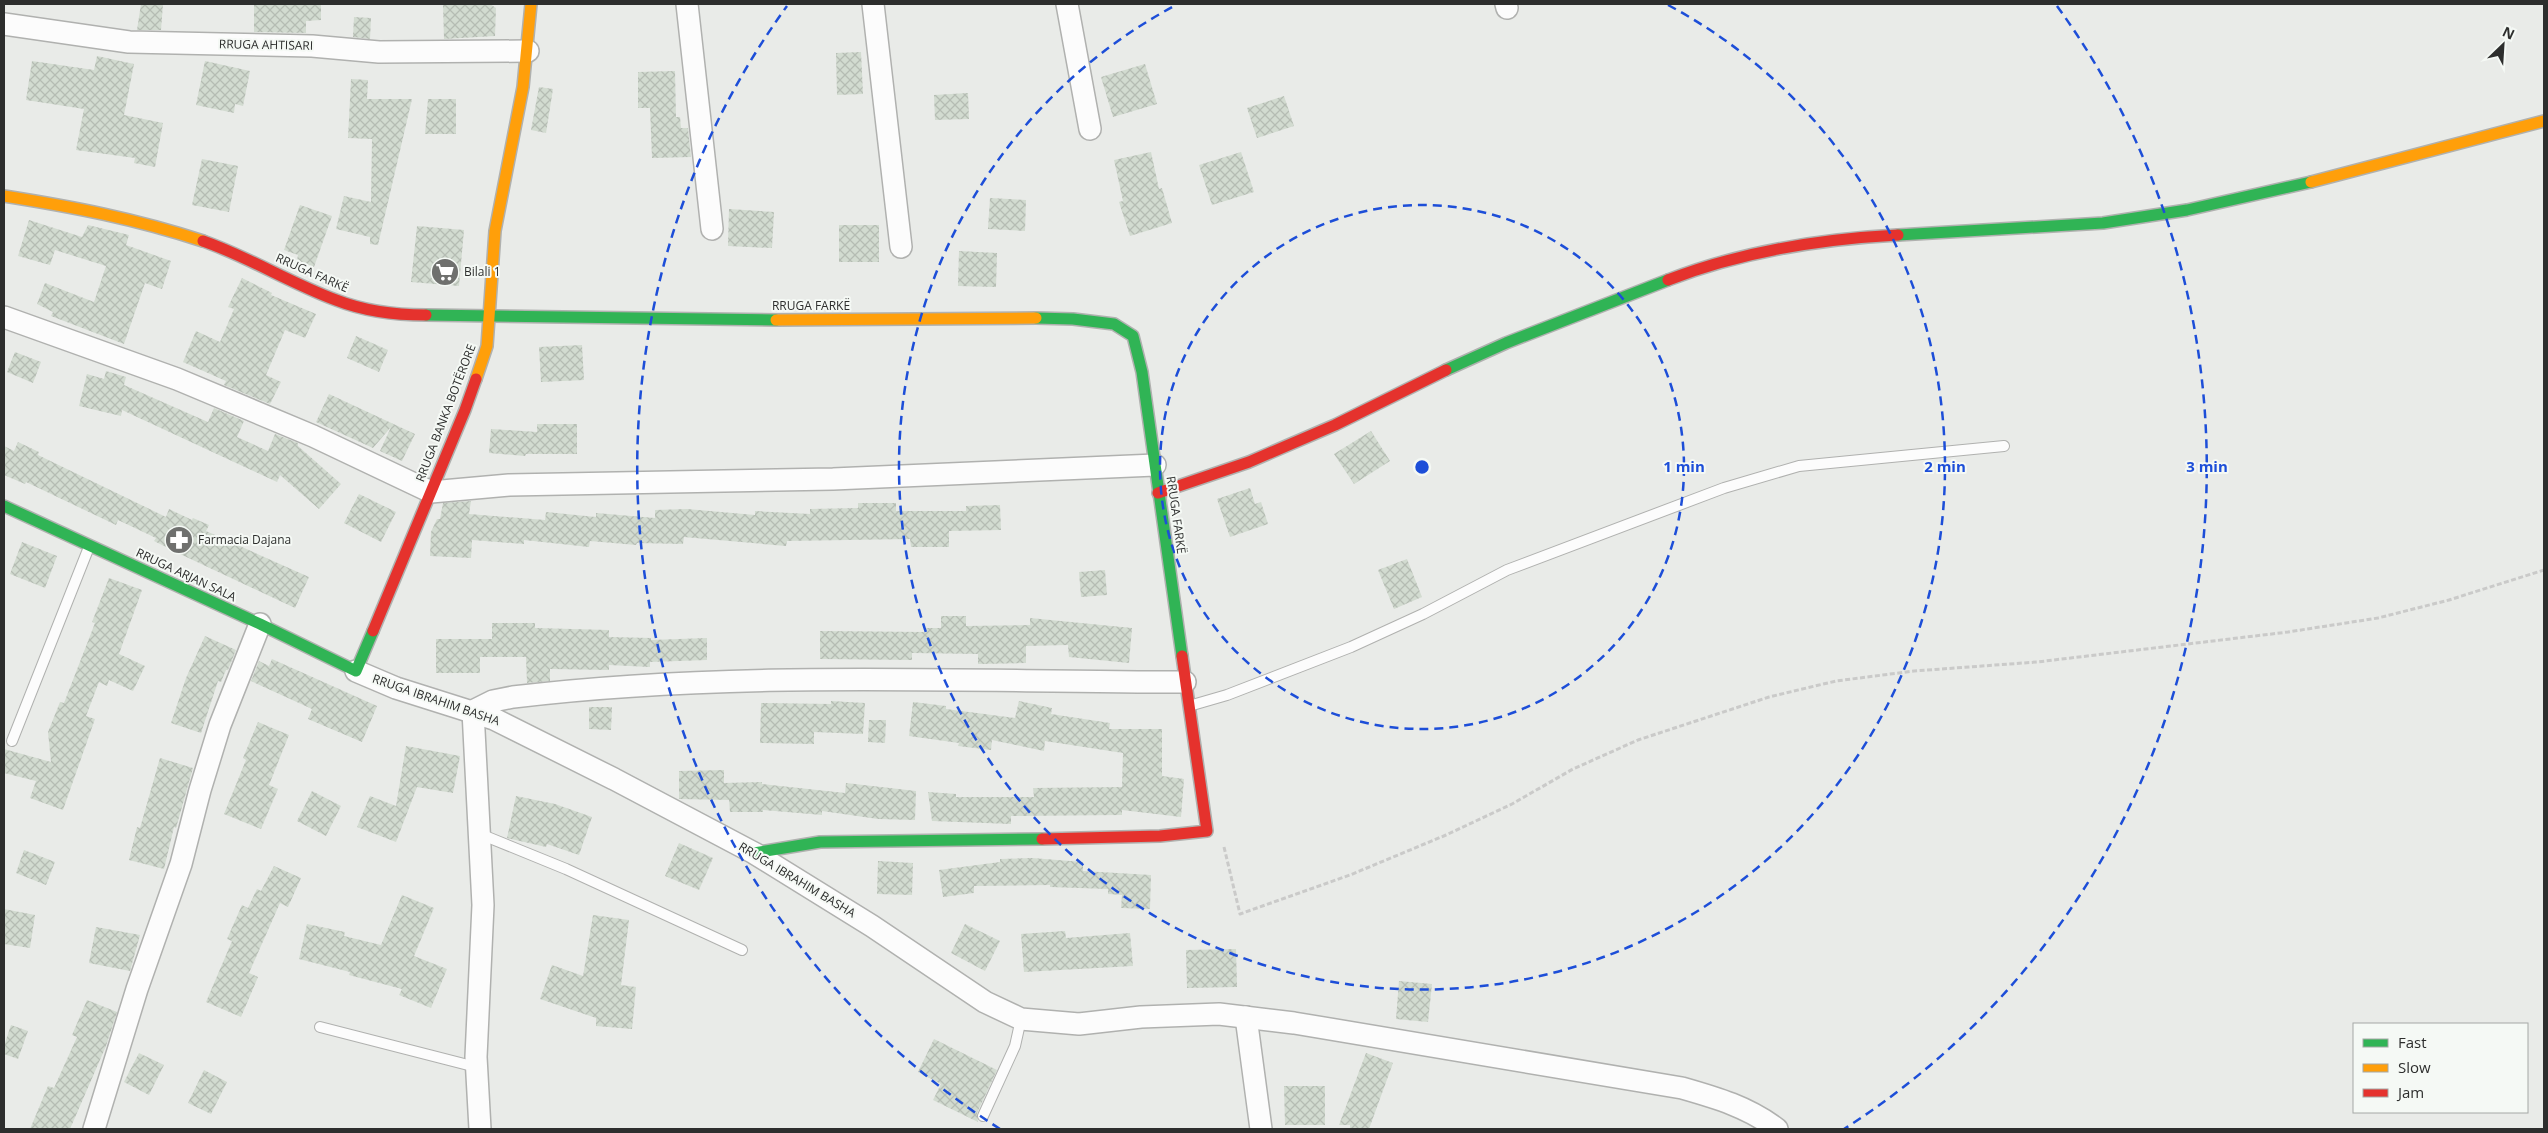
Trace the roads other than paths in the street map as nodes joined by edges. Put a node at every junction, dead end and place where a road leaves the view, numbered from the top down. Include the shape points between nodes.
1 (531, 4) edge
2 (687, 4) edge
3 (873, 4) edge
4 (1067, 4) edge
5 (4, 24) edge
6 (528, 51) junction
7 (2544, 121) edge
8 (1090, 129) dead end
9 (4, 196) edge
10 (712, 229) dead end
11 (901, 248) dead end
12 (491, 314) junction
13 (4, 317) edge
14 (2004, 446) dead end
15 (1155, 465) junction
16 (431, 492) junction
17 (1158, 492) junction
18 (4, 506) edge
19 (90, 544) junction
20 (260, 624) junction
21 (356, 671) junction
22 (1185, 682) junction
23 (1188, 706) junction
24 (473, 711) junction
25 (12, 741) dead end
26 (480, 834) junction
27 (754, 853) junction
28 (742, 950) dead end
29 (1246, 1017) junction
30 (1021, 1018) junction
31 (320, 1027) dead end
32 (476, 1067) junction
33 (983, 1116) dead end
34 (94, 1129) edge
35 (480, 1129) edge
36 (1261, 1129) edge
37 (1777, 1129) edge

1 - 6 street, RRUGA BANKA BOTËRORE
2 - 10 street
3 - 11 street
4 - 8 street
5 - 6 street, RRUGA AHTISARI via 128,42 312,46 379,52
6 - 12 street, RRUGA BANKA BOTËRORE via 495,231
7 - 17 street via 2187,210 2103,223 1858,237 1707,265 1506,343 1422,380 1335,425 1249,462
9 - 12 street, RRUGA FARKË via 97,211 157,226 224,248 335,300 368,310 413,314
12 - 15 street, RRUGA FARKË via 815,320 1011,318 1114,324 1133,336 1138,349
12 - 16 street, RRUGA BANKA BOTËRORE via 487,346 477,377
13 - 16 street via 177,378 313,436
14 - 23 lane via 1800,466 1724,488 1507,570 1351,647 1236,692
15 - 16 street via 833,480 509,485
15 - 17 street, RRUGA FARKË
16 - 21 street, RRUGA BANKA BOTËRORE
17 - 22 street, RRUGA FARKË
18 - 19 street, RRUGA ARJAN SALA
19 - 20 street, RRUGA ARJAN SALA
19 - 25 lane
20 - 21 street, RRUGA ARJAN SALA
20 - 34 street via 220,725 181,864 137,989
21 - 24 street, RRUGA IBRAHIM BASHA via 396,688
22 - 23 street, RRUGA FARKË
22 - 24 street via 828,679 651,685 513,697 493,701
23 - 27 street, RRUGA FARKË via 1207,831 1097,838 820,842
24 - 26 street
24 - 27 street, RRUGA IBRAHIM BASHA via 614,779
26 - 28 lane via 566,869
26 - 32 street via 484,905
27 - 30 street, RRUGA IBRAHIM BASHA via 872,926 985,1002
29 - 30 street, RRUGA IBRAHIM BASHA via 1188,1014 1078,1024
29 - 36 street
29 - 37 street, RRUGA IBRAHIM BASHA via 1682,1088 1728,1101
30 - 33 lane via 1015,1046
31 - 32 lane
32 - 35 street

